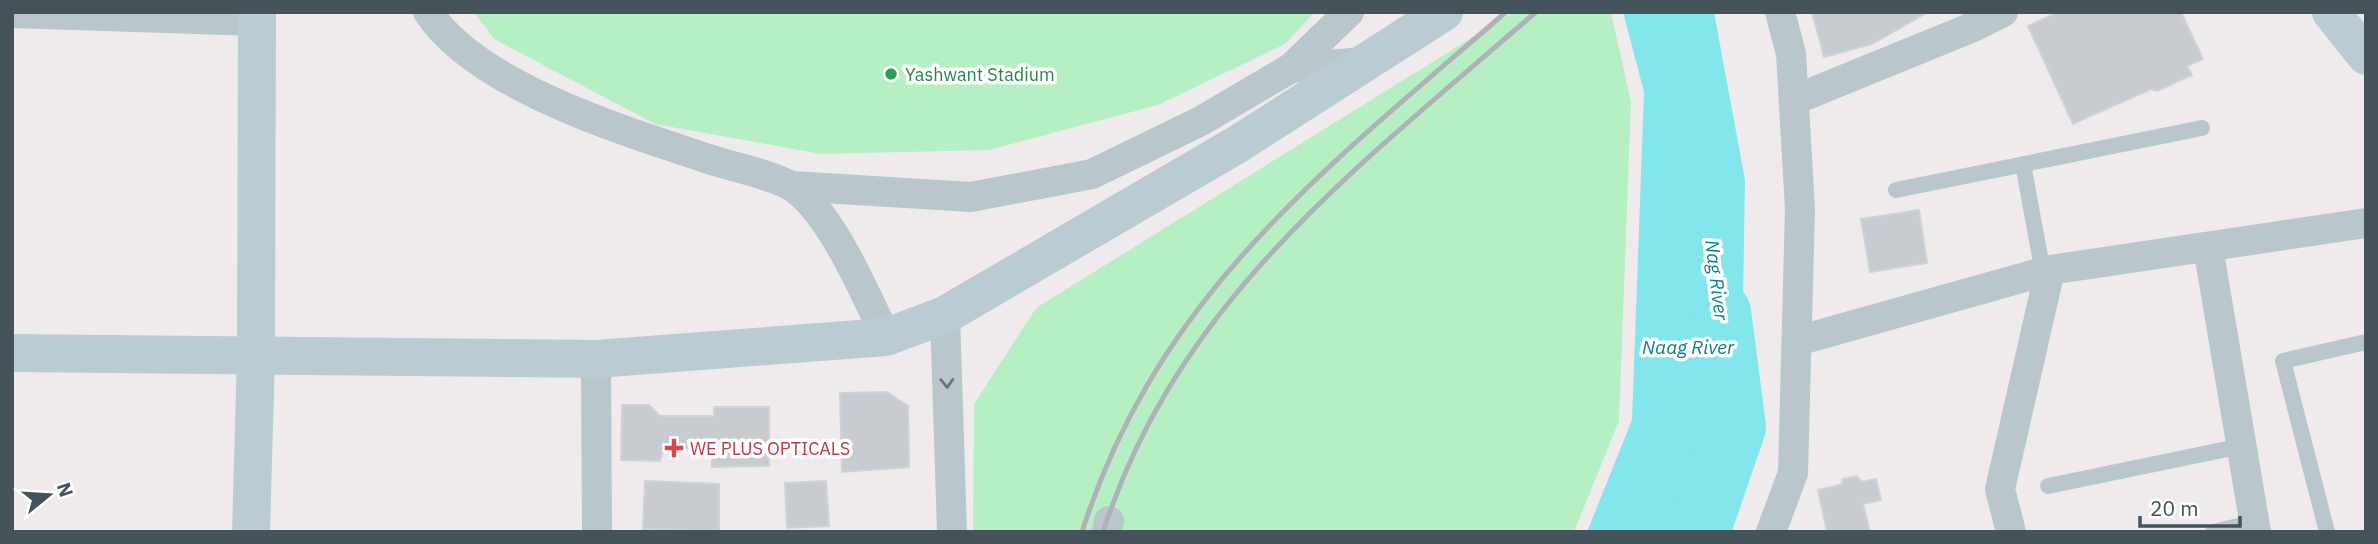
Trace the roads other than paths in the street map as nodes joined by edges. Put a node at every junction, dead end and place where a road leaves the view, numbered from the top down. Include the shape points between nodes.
1 (428, 12) edge
2 (1349, 12) edge
3 (1444, 12) edge
4 (1780, 12) edge
5 (2003, 12) edge
6 (2331, 12) edge
7 (12, 13) edge
8 (257, 17) edge
9 (2366, 56) edge
10 (1366, 62) junction
11 (1291, 68) junction
12 (1794, 100) junction
13 (2202, 128) dead end
14 (2023, 164) junction
15 (791, 186) junction
16 (1896, 190) dead end
17 (2366, 223) edge
18 (2208, 247) junction
19 (2046, 272) junction
20 (945, 315) junction
21 (886, 337) junction
22 (1797, 341) junction
23 (2366, 342) edge
24 (12, 353) edge
25 (256, 357) junction
26 (596, 359) junction
27 (2242, 446) junction
28 (2048, 486) dead end
29 (2255, 527) edge
30 (251, 532) edge
31 (597, 532) edge
32 (952, 532) edge
33 (1771, 532) edge
34 (2011, 532) edge
35 (2213, 532) edge
36 (2327, 532) edge

1 - 15 street via 439,30 499,75 614,127
2 - 11 street
3 - 10 street
4 - 12 street via 1791,54
5 - 12 street
6 - 9 street
7 - 8 street
8 - 25 street
10 - 11 street
10 - 20 street via 1238,144
11 - 15 street via 1201,121 1092,174 971,197
12 - 22 street via 1800,209
13 - 14 lane
14 - 16 lane
14 - 19 lane
15 - 21 street via 831,228
17 - 18 street
18 - 19 street
18 - 27 street
19 - 22 street
19 - 34 street via 2000,489
20 - 21 street
20 -> 32 street
21 - 26 street
22 - 33 street via 1793,473
23 - 36 lane via 2283,361
24 - 25 street
25 - 26 street
25 - 30 street
26 - 31 street
27 - 28 lane
27 - 29 street
29 - 35 lane

